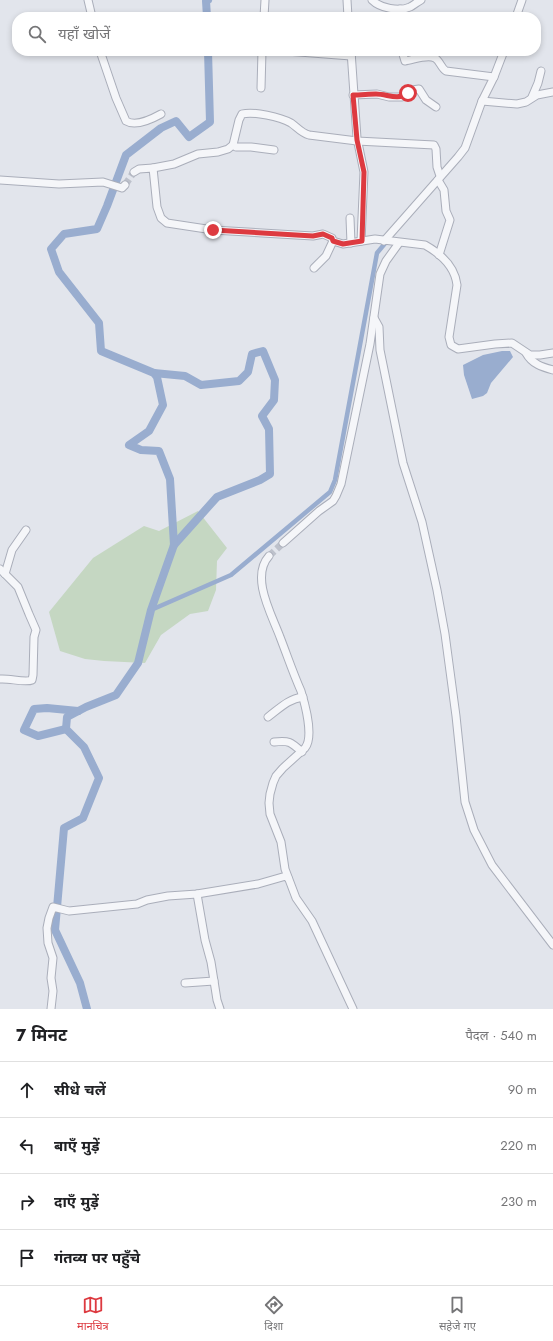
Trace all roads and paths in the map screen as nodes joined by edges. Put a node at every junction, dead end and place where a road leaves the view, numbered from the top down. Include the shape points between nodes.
1 (88, 0) edge
2 (265, 0) edge
3 (347, 0) edge
4 (372, 0) edge
5 (421, 0) edge
6 (522, 0) edge
7 (400, 9) joint
8 (91, 12) edge
9 (264, 12) edge
10 (348, 12) edge
11 (518, 12) edge
12 (102, 56) edge
13 (262, 56) edge
14 (351, 56) edge
15 (404, 56) edge
16 (502, 56) edge
17 (542, 71) dead end
18 (494, 77) junction
19 (261, 88) dead end
20 (553, 92) edge
21 (353, 95) junction
22 (531, 98) junction
23 (485, 102) junction
24 (436, 107) dead end
25 (161, 114) dead end
26 (357, 140) junction
27 (233, 145) junction
28 (274, 150) dead end
29 (153, 168) junction
30 (134, 172) tunnel mouth
31 (0, 180) edge
32 (440, 180) junction
33 (122, 186) dead end
34 (350, 218) dead end
35 (333, 241) junction
36 (362, 241) junction
37 (392, 242) junction
38 (351, 243) junction
39 (439, 255) junction
40 (314, 268) dead end
41 (374, 318) junction
42 (526, 353) junction
43 (553, 353) edge
44 (553, 370) edge
45 (26, 530) dead end
46 (283, 543) tunnel mouth
47 (268, 556) tunnel mouth
48 (3, 571) edge
49 (0, 679) edge
50 (303, 697) junction
51 (268, 717) dead end
52 (274, 742) dead end
53 (302, 752) junction
54 (288, 878) junction
55 (198, 894) junction
56 (553, 945) edge
57 (214, 980) junction
58 (185, 983) dead end
59 (51, 1009) edge
60 (220, 1009) edge
61 (353, 1009) edge

1 - 8 street
2 - 9 street
3 - 10 street
4 - 7 street via 385,8
5 - 7 street via 408,8
6 - 11 street
12 - 25 street via 126,121 142,122
13 - 19 street
14 - 21 street
15 - 18 street via 405,60 430,57 437,60 446,71
16 - 18 street
17 - 22 street
18 - 23 street
20 - 22 street
21 - 24 street via 378,94 402,97 412,90 420,89 426,100
21 - 26 street
22 - 23 street via 516,104
23 - 32 street via 464,148
26 - 27 street via 305,134 286,121 246,113 240,117
26 - 32 street via 434,144
26 - 36 street via 364,172
27 - 28 street
27 - 29 street via 218,152 198,154 174,164
29 - 30 street
29 - 35 street via 157,208 161,218 167,223 213,230 313,236 323,234
31 - 33 street via 59,184 100,182
32 - 37 street
32 - 39 street via 450,220
34 - 38 street
35 - 38 street
35 - 40 street via 326,256
36 - 37 street via 375,239
36 - 38 street
37 - 39 street via 425,245
37 - 41 street via 382,267
39 - 42 street via 452,268 457,286 449,337 451,345 458,349 512,343
41 - 46 street via 341,484 333,501
41 - 56 street via 379,327 380,350 404,464 422,522 437,590 456,716 464,802 474,830 492,864
42 - 43 street
42 - 44 street via 534,363
45 - 48 street via 12,550
47 - 50 street via 262,568 264,596
48 - 49 street via 18,588 36,630 33,678 29,681
50 - 51 street via 288,702
50 - 53 street via 308,737 307,746
52 - 53 street via 290,742
53 - 54 street via 276,776 269,803 270,814 281,842
54 - 55 street via 286,876 258,884
54 - 61 street via 296,898 326,948
55 - 57 street
55 - 59 street via 168,896 137,904 76,911 52,908 48,928 48,942 53,958
57 - 58 street
57 - 60 street

